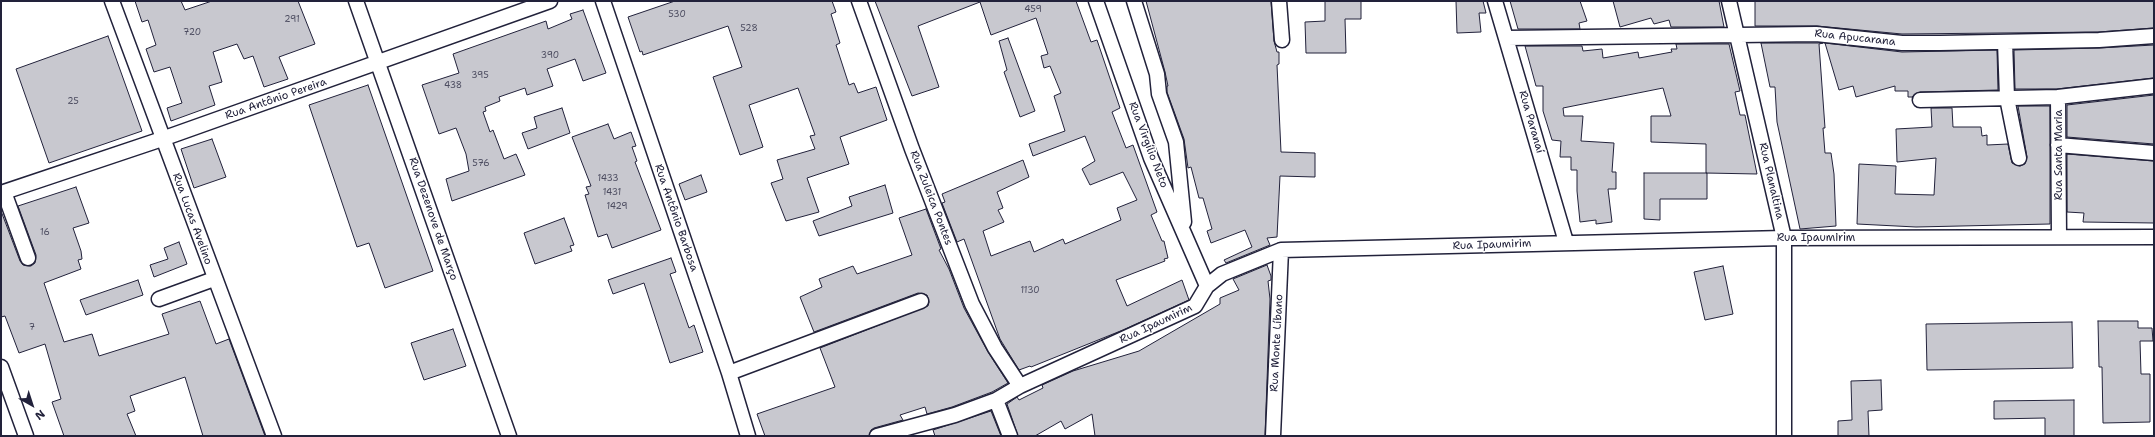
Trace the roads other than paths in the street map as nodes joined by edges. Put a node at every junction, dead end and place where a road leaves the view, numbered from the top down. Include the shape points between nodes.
1 (112, 1) edge
2 (356, 1) edge
3 (550, 1) edge
4 (603, 1) edge
5 (859, 1) edge
6 (1096, 1) edge
7 (1134, 1) edge
8 (1280, 1) edge
9 (1495, 1) edge
10 (1728, 1) edge
11 (1736, 36) junction
12 (2154, 36) edge
13 (1507, 38) junction
14 (1282, 40) dead end
15 (2005, 42) junction
16 (378, 63) junction
17 (2154, 86) edge
18 (2058, 97) junction
19 (2008, 98) junction
20 (1920, 100) dead end
21 (162, 139) junction
22 (2058, 145) junction
23 (2154, 153) edge
24 (2019, 158) dead end
25 (2, 192) edge
26 (1185, 233) junction
27 (2059, 237) junction
28 (2154, 237) edge
29 (1784, 238) junction
30 (1566, 242) junction
31 (1281, 250) junction
32 (28, 258) dead end
33 (214, 279) junction
34 (1206, 286) junction
35 (159, 299) dead end
36 (921, 301) dead end
37 (1, 367) edge
38 (729, 373) junction
39 (1020, 386) junction
40 (996, 400) junction
41 (26, 436) edge
42 (274, 436) edge
43 (509, 436) edge
44 (748, 436) edge
45 (877, 436) edge
46 (1010, 436) edge
47 (1273, 436) edge
48 (1784, 436) edge

1 - 21 street, Rua Lucas Avelino
2 - 16 street, Rua Dezenove de Março
3 - 16 street, Rua Antônio Pereira
4 - 38 street, Rua Antônio Barbosa
5 - 39 street, Rua Zuleica Pontes via 938,219 972,304 995,348
6 - 26 street, Rua Virgílio Neto via 1151,158
7 - 26 street via 1176,142
8 - 14 street
9 - 13 street, Rua Paranaí
10 - 11 street, Rua Planaltina
11 - 13 street, Rua Apucarana
11 - 15 street, Rua Apucarana via 1816,34 1902,43
11 - 29 street, Rua Planaltina
12 - 15 street, Rua Apucarana
13 - 30 street, Rua Paranaí
15 - 19 street
16 - 21 street, Rua Antônio Pereira
16 - 43 street, Rua Dezenove de Março
17 - 18 street, Rua Santa Maria
18 - 19 street
18 - 22 street, Rua Santa Maria
19 - 20 street
19 - 24 street
21 - 25 street, Rua Antônio Pereira
21 - 33 street, Rua Lucas Avelino
22 - 23 street
22 - 27 street, Rua Santa Maria
25 - 32 street
26 - 34 street, Rua Virgílio Neto
27 - 28 street, Rua Ipaumirim
27 - 29 street, Rua Ipaumirim
29 - 30 street, Rua Ipaumirim
29 - 48 street, Rua Planaltina
30 - 31 street, Rua Ipaumirim
31 - 34 street, Rua Ipaumirim via 1237,268
31 - 47 street, Rua Monte Líbano
33 - 35 street
33 - 42 street, Rua Lucas Avelino
34 - 39 street, Rua Ipaumirim via 1195,306
36 - 38 street
37 - 41 street
38 - 44 street, Rua Antônio Barbosa
39 - 40 street, Rua Ipaumirim
40 - 45 street, Rua Ipaumirim via 955,415
40 - 46 street

